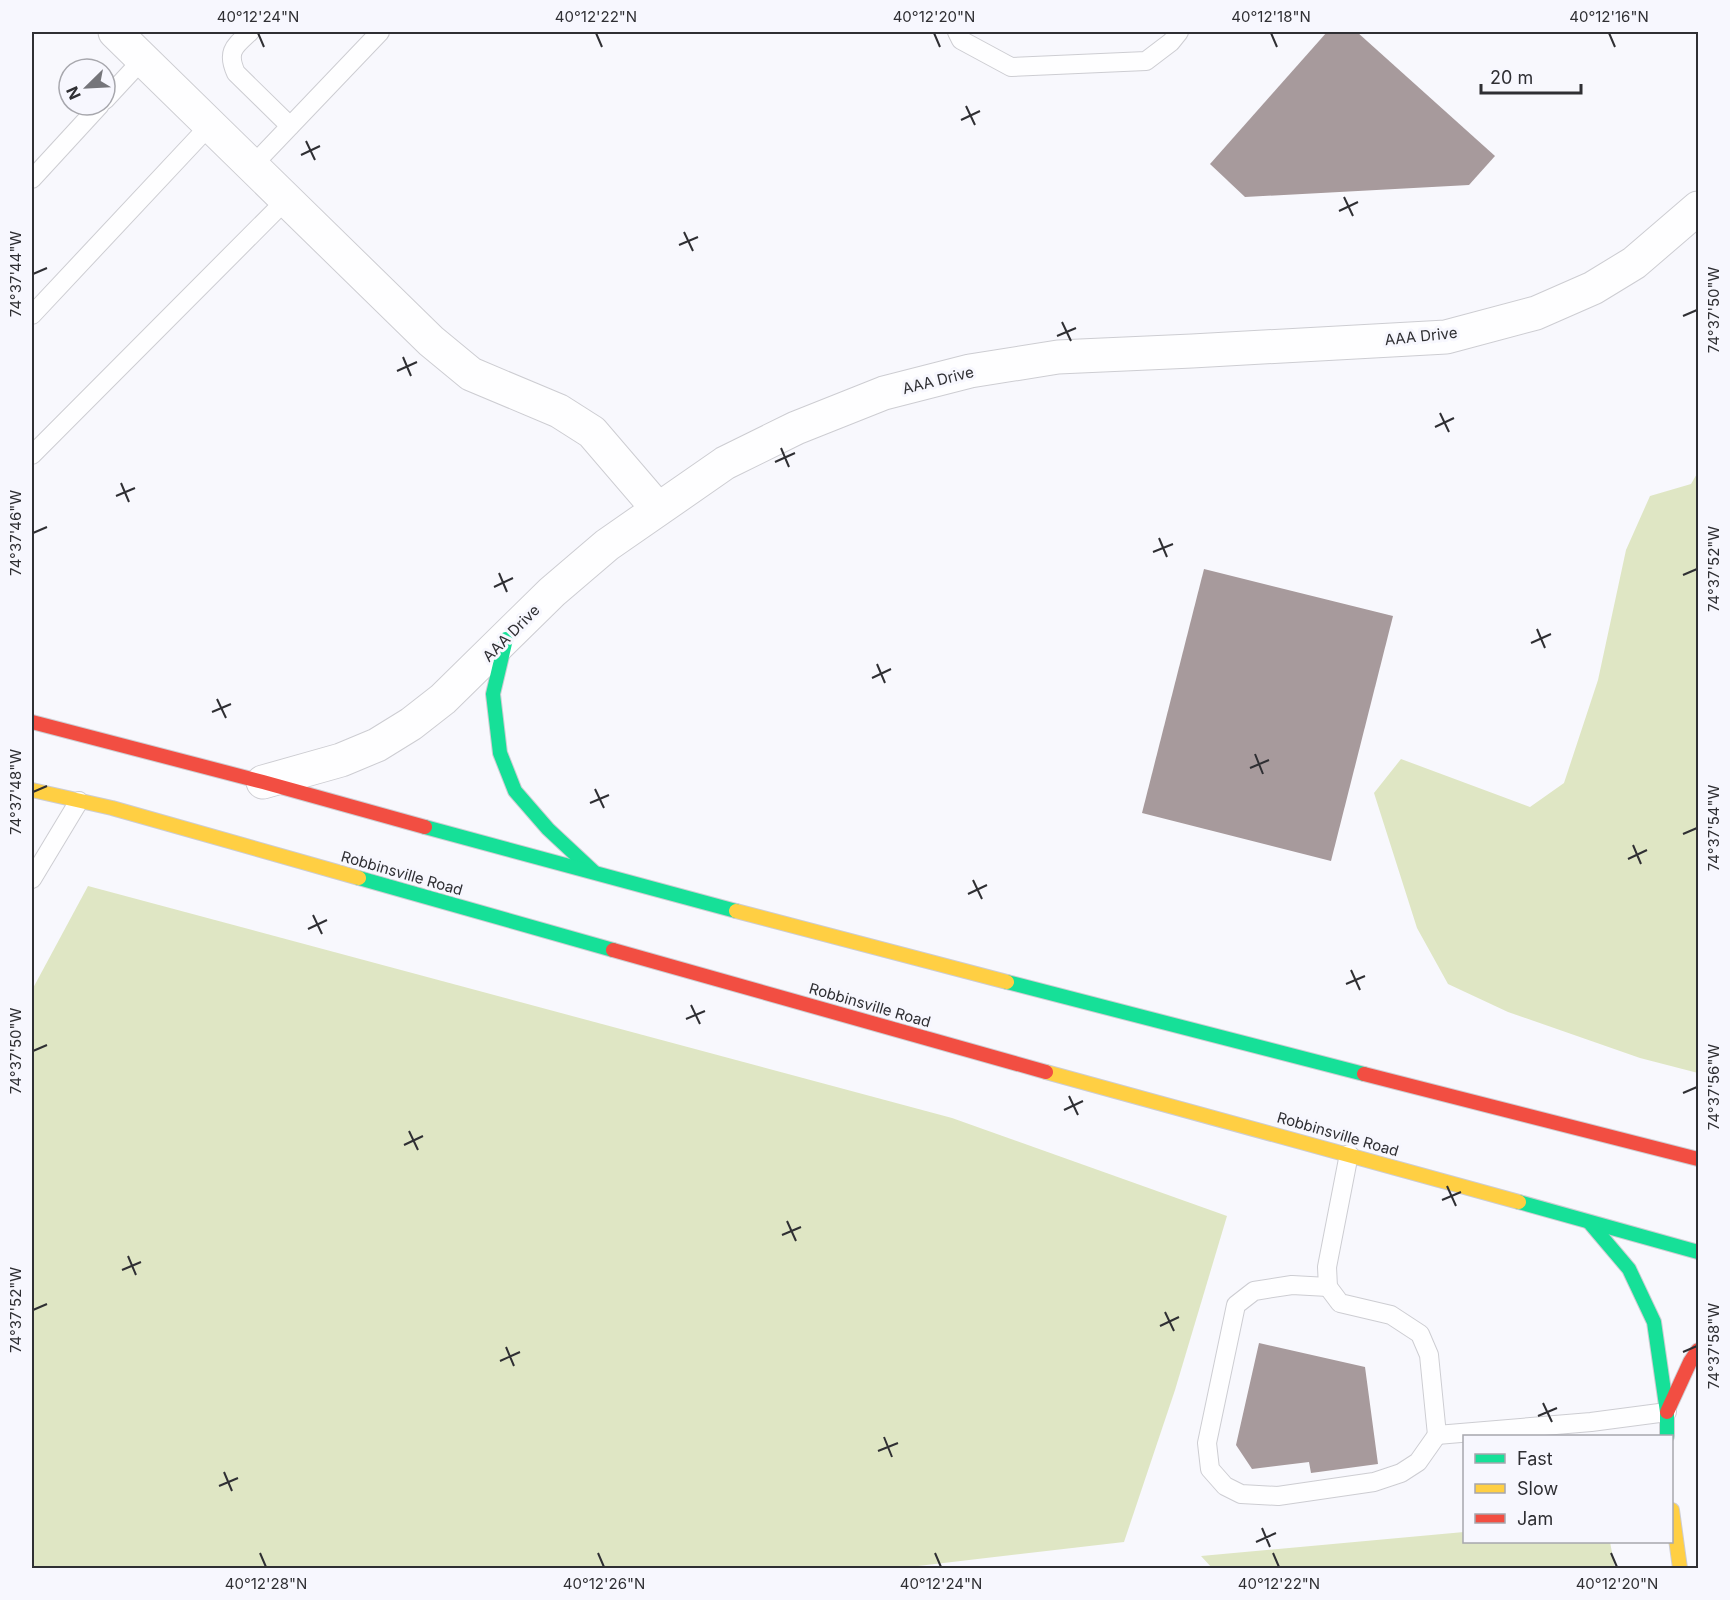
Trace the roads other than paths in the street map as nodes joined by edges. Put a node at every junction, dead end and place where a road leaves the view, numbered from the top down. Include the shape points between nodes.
1 (115, 32) edge
2 (250, 32) edge
3 (380, 32) edge
4 (957, 32) edge
5 (1179, 32) edge
6 (143, 59) junction
7 (117, 87) edge
8 (89, 117) edge
9 (210, 125) junction
10 (290, 126) junction
11 (252, 166) junction
12 (32, 179) edge
13 (286, 199) junction
14 (1695, 216) edge
15 (32, 315) edge
16 (32, 455) edge
17 (658, 509) junction
18 (506, 639) junction
19 (32, 722) edge
20 (264, 782) junction
21 (32, 790) edge
22 (79, 801) junction
23 (596, 874) junction
24 (32, 879) edge
25 (1611, 1137) junction
26 (1698, 1148) edge
27 (1349, 1154) junction
28 (1698, 1159) edge
29 (1590, 1223) junction
30 (1698, 1252) edge
31 (1328, 1287) junction
32 (1698, 1350) edge
33 (1666, 1412) junction
34 (1437, 1435) junction
35 (1667, 1435) edge
36 (1673, 1523) edge
37 (1680, 1569) edge

1 - 6 street
2 - 10 lane via 234,47 232,65
3 - 10 lane
4 - 5 lane via 961,40 1011,67 1146,61
6 - 7 lane
6 - 9 street
8 - 12 lane
9 - 11 street
9 - 15 lane
10 - 11 lane
11 - 13 street
13 - 16 lane
13 - 17 street via 471,374 560,411 592,432
14 - 17 street, AAA Drive via 1634,263 1593,288 1536,314 1446,337 1058,357 970,371 884,393 796,428 725,463
17 - 18 street, AAA Drive via 606,545
18 - 20 street, AAA Drive via 443,699 376,745 341,760
18 - 23 main road via 493,694 500,753 515,790 548,829
19 - 20 main road
20 - 23 main road
21 - 22 main road, Robbinsville Road
22 - 24 lane
22 - 27 main road, Robbinsville Road
23 - 25 main road
25 - 26 main road
25 - 28 main road
27 - 29 main road, Robbinsville Road
27 - 31 lane via 1327,1267
29 - 30 main road, Robbinsville Road
29 - 33 main road via 1629,1269 1654,1322
31 - 34 lane via 1340,1304 1391,1315 1420,1334 1429,1356
31 - 34 lane via 1292,1285 1254,1291 1236,1305 1207,1443 1210,1469 1225,1486 1241,1494 1278,1496 1345,1488 1401,1473 1419,1462
32 - 33 main road
33 - 34 lane
33 - 35 main road
36 - 37 main road

